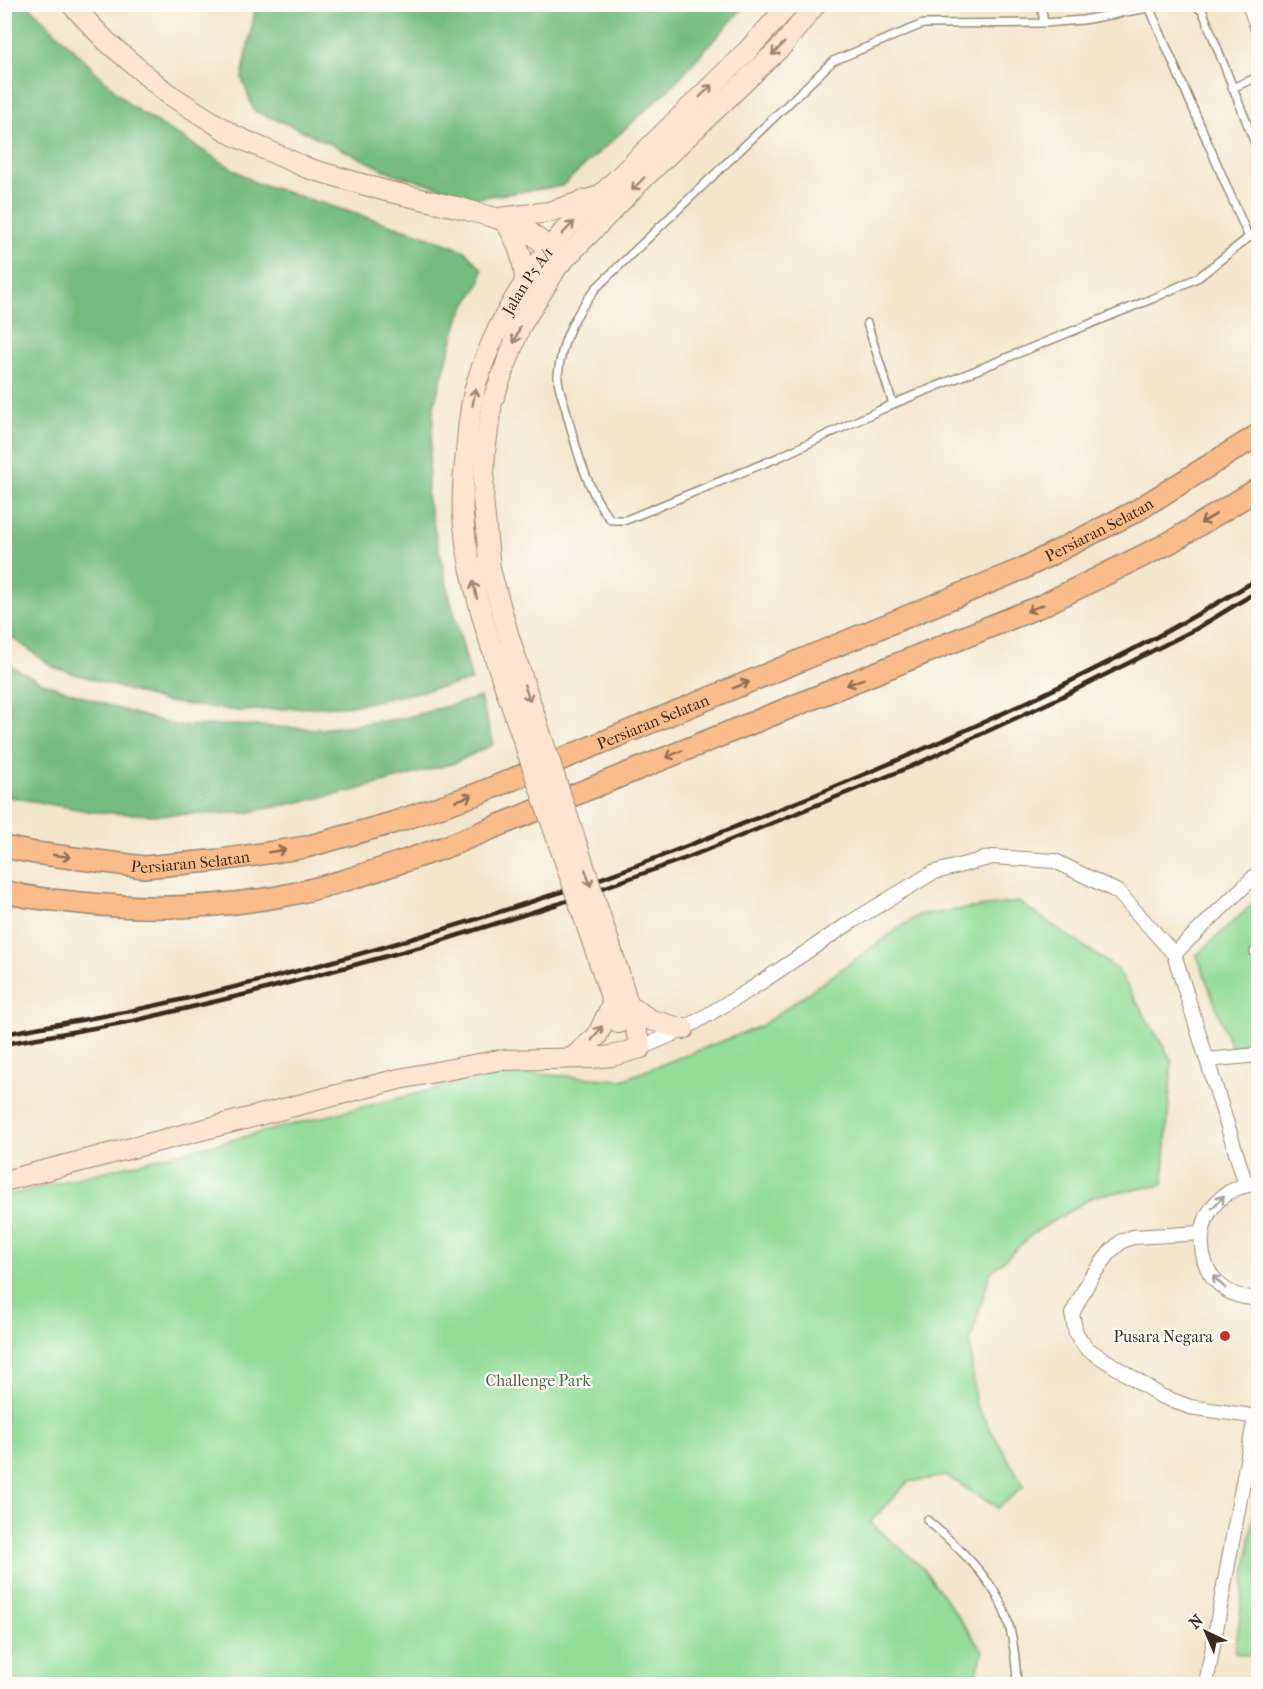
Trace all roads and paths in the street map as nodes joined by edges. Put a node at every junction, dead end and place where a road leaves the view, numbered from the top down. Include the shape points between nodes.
1 (71, 4) edge
2 (790, 4) edge
3 (816, 4) edge
4 (1041, 4) edge
5 (1169, 4) edge
6 (1194, 4) edge
7 (1249, 4) edge
8 (1150, 9) junction
9 (1044, 23) junction
10 (1258, 30) edge
11 (1258, 77) edge
12 (1232, 88) junction
13 (1258, 151) edge
14 (600, 196) junction
15 (501, 220) junction
16 (1258, 230) edge
17 (1249, 237) junction
18 (557, 254) junction
19 (525, 281) junction
20 (867, 323) dead end
21 (893, 404) junction
22 (1258, 435) edge
23 (1258, 489) edge
24 (500, 642) junction
25 (4, 847) edge
26 (1258, 873) edge
27 (10, 894) edge
28 (1174, 954) junction
29 (620, 1004) junction
30 (684, 1029) junction
31 (634, 1050) junction
32 (1258, 1055) edge
33 (572, 1058) junction
34 (1207, 1060) junction
35 (4, 1181) edge
36 (1252, 1184) edge
37 (1202, 1233) junction
38 (1258, 1298) edge
39 (1257, 1417) edge
40 (927, 1520) dead end
41 (1017, 1684) edge
42 (1206, 1684) edge

1 - 15 street via 106,41 168,93 233,135 307,168
14 -> 2 street, Jalan P5 A/1
3 -> 18 street, Jalan P5 A/1 via 784,44 644,178
4 - 9 lane
5 - 8 lane
6 - 12 lane via 1203,12
7 - 10 street
8 - 9 lane
8 - 17 lane
9 - 21 lane via 924,24 833,61 596,288 577,312 564,344 558,377 576,450 602,510 611,520 626,520 777,458
11 - 12 lane
12 - 13 lane
14 - 15 street via 549,212
18 -> 14 street, Jalan P5 A/1
15 - 18 street via 527,230
15 - 19 street via 518,243
16 - 17 lane
17 - 21 lane via 1199,278
18 - 19 street, Jalan P5 A/1
18 -> 24 street, Jalan P5 A/1 via 520,327 492,402 484,451 483,498
24 -> 19 street, Jalan P5 A/1 via 475,593 464,525 463,485 476,382 498,329
20 - 21 lane
25 -> 22 main road, Persiaran Selatan via 144,867 306,847 392,823 477,794 1022,569 1136,511
23 -> 27 main road via 1169,543 1041,606 443,848 358,876 276,897 194,906 108,906
24 - 29 street, bridge
26 - 28 street
28 - 30 street via 1118,892 1055,861 992,857 932,873
28 - 34 street
29 - 30 street via 651,1020
29 - 31 street
33 -> 29 street via 597,1036
30 - 31 street
31 - 33 street
32 - 34 street
33 - 35 street via 499,1060 399,1079
34 - 36 street
37 -> 36 street via 1212,1206 1227,1192
38 -> 37 street via 1231,1292 1215,1280 1205,1263
37 - 39 street via 1122,1241 1081,1293 1072,1314 1076,1333 1086,1348 1161,1396 1190,1407
39 - 42 street
40 - 41 lane via 985,1578 1006,1614

